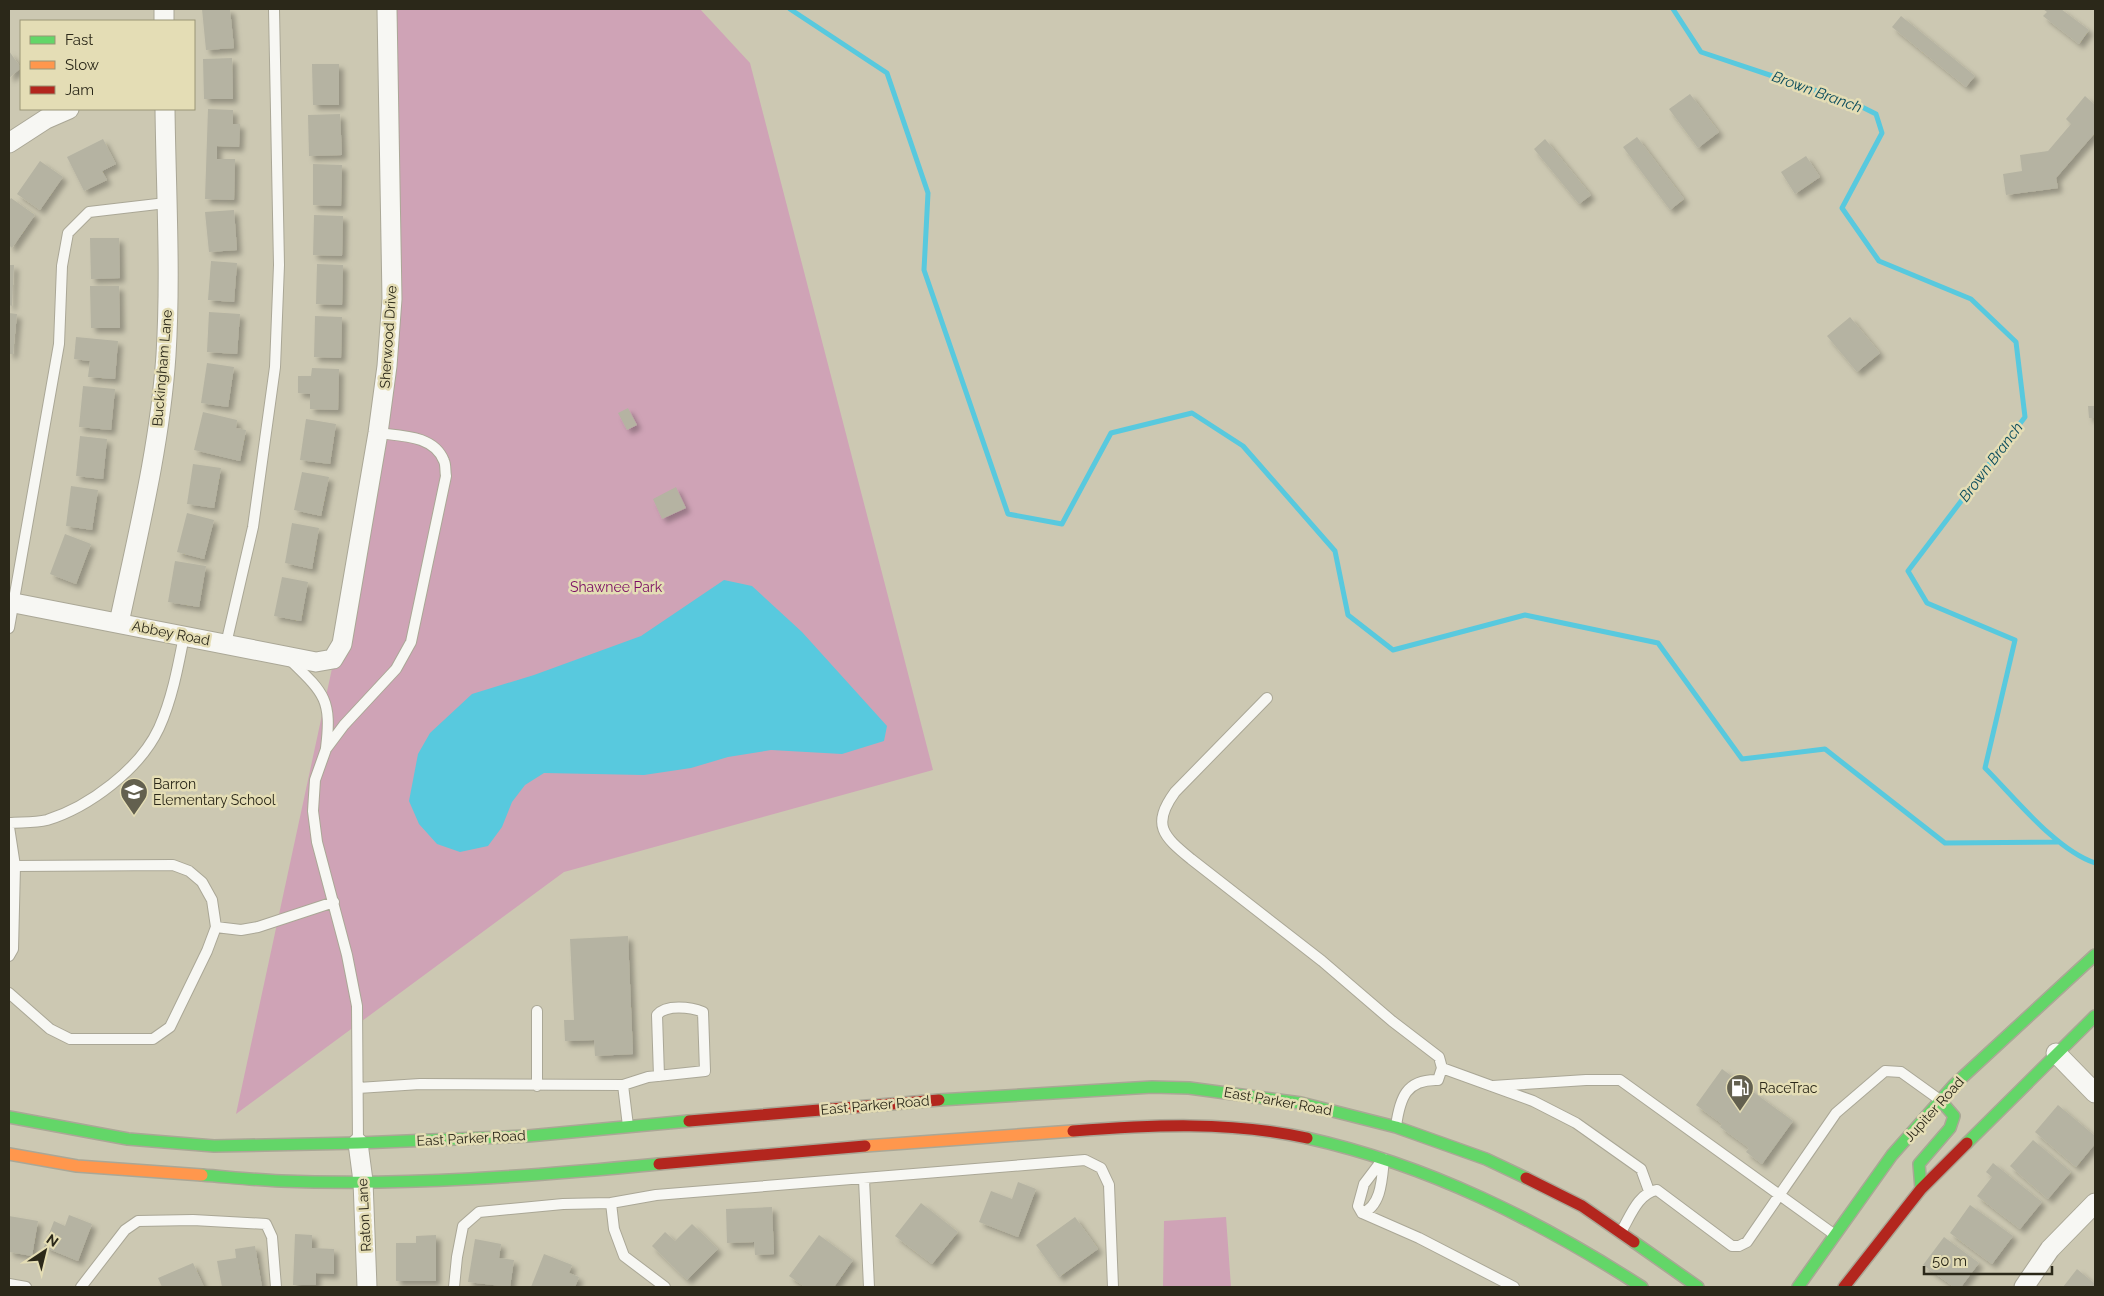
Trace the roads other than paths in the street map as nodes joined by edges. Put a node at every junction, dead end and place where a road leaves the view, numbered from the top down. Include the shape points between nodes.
1 (274, 9) edge
2 (387, 9) edge
3 (67, 110) edge
4 (165, 110) edge
5 (9, 143) edge
6 (166, 203) junction
7 (378, 433) junction
8 (11, 602) edge
9 (119, 623) junction
10 (9, 628) edge
11 (184, 636) junction
12 (226, 644) junction
13 (286, 656) junction
14 (333, 659) joint
15 (1267, 698) dead end
16 (326, 749) junction
17 (9, 823) edge
18 (9, 827) edge
19 (15, 866) junction
20 (334, 902) junction
21 (216, 927) junction
22 (2095, 955) edge
23 (9, 956) edge
24 (9, 993) edge
25 (537, 1011) dead end
26 (2095, 1016) edge
27 (2056, 1053) junction
28 (1442, 1068) junction
29 (659, 1076) junction
30 (623, 1085) junction
31 (537, 1086) junction
32 (1493, 1086) junction
33 (358, 1088) junction
34 (2095, 1093) edge
35 (1941, 1101) junction
36 (9, 1117) edge
37 (628, 1127) junction
38 (1394, 1130) junction
39 (358, 1144) junction
40 (9, 1154) edge
41 (1385, 1154) junction
42 (864, 1179) junction
43 (363, 1181) junction
44 (1921, 1189) junction
45 (1649, 1191) junction
46 (1780, 1194) junction
47 (2095, 1202) edge
48 (611, 1203) junction
49 (1362, 1213) junction
50 (1621, 1233) junction
51 (1836, 1235) junction
52 (9, 1284) edge
53 (1634, 1285) edge
54 (26, 1287) edge
55 (81, 1287) edge
56 (276, 1287) edge
57 (367, 1287) edge
58 (454, 1287) edge
59 (665, 1287) edge
60 (869, 1287) edge
61 (1113, 1287) edge
62 (1514, 1287) edge
63 (1698, 1287) edge
64 (1798, 1287) edge
65 (1844, 1287) edge
66 (2024, 1287) edge

1 - 12 lane via 279,265 275,367 253,526
2 - 7 street, Sherwood Drive via 392,299
3 - 5 street
4 - 6 street, Buckingham Lane
6 - 8 lane via 89,212 68,233 62,266 59,344
6 - 9 street, Buckingham Lane via 166,356 152,471
7 - 14 street, Sherwood Drive via 342,644
7 - 16 lane via 419,438 444,460 446,476 411,642 396,670
8 - 9 street, Abbey Road
8 - 10 lane
9 - 11 street, Abbey Road
11 - 12 street, Abbey Road
11 - 17 lane via 171,696 158,729 138,760 114,783 83,803 46,820
12 - 13 street, Abbey Road
13 - 14 street, Abbey Road via 316,662
13 - 16 lane via 314,683 327,703 329,727
15 - 28 lane via 1175,792 1161,818 1163,832 1170,842 1439,1057
16 - 20 lane via 315,780 313,811 317,842
18 - 19 lane
19 - 21 lane via 172,865 189,871 202,882 212,900
19 - 23 lane via 13,949
20 - 21 lane via 258,927 240,930
20 - 33 lane via 357,1006
21 - 24 lane via 170,1027 153,1039 70,1039 50,1029
22 - 35 main road, Jupiter Road via 2016,1026
25 - 31 lane
26 - 27 main road
27 - 34 street
27 - 44 main road
28 - 32 lane
28 - 38 lane via 1438,1080 1414,1084 1407,1091 1400,1104
29 - 29 lane via 705,1071 703,1012 678,1008 660,1011 657,1015
29 - 30 lane
30 - 31 lane
30 - 37 lane
31 - 33 lane via 420,1084
32 - 45 lane via 1533,1101 1576,1123 1641,1169
32 - 46 lane via 1620,1080
33 - 39 lane
35 - 44 main road via 1954,1116 1950,1128 1919,1164
35 - 46 lane via 1901,1072 1885,1071 1836,1114
35 - 51 main road, Jupiter Road via 1892,1155
36 - 39 main road, East Parker Road via 128,1139 214,1146
37 - 38 main road, East Parker Road via 881,1104 1152,1087 1198,1089 1301,1103
37 - 39 main road, East Parker Road via 528,1136
38 - 50 main road, East Parker Road via 1486,1159 1551,1189
39 - 43 street, Raton Lane
40 - 43 main road via 63,1164 132,1170 281,1180
41 - 43 main road via 1277,1132 1150,1126 881,1143 524,1175
41 - 49 lane via 1381,1187 1373,1203
41 - 49 lane via 1364,1184 1358,1206
41 - 53 main road via 1496,1202 1598,1258
42 - 48 lane via 656,1195
42 - 60 lane
42 - 61 lane via 1085,1160 1101,1168 1109,1185
43 - 57 street, Raton Lane
44 - 65 main road
45 - 46 lane via 1657,1190 1732,1246 1747,1242
45 - 50 lane
46 - 51 lane
47 - 66 street via 2050,1249
48 - 58 lane via 479,1212 463,1226
48 - 59 lane via 614,1229 624,1256
49 - 62 lane
50 - 63 main road, East Parker Road
51 - 64 main road, Jupiter Road
52 - 54 lane
55 - 56 lane via 125,1230 138,1221 193,1220 266,1224 272,1237

